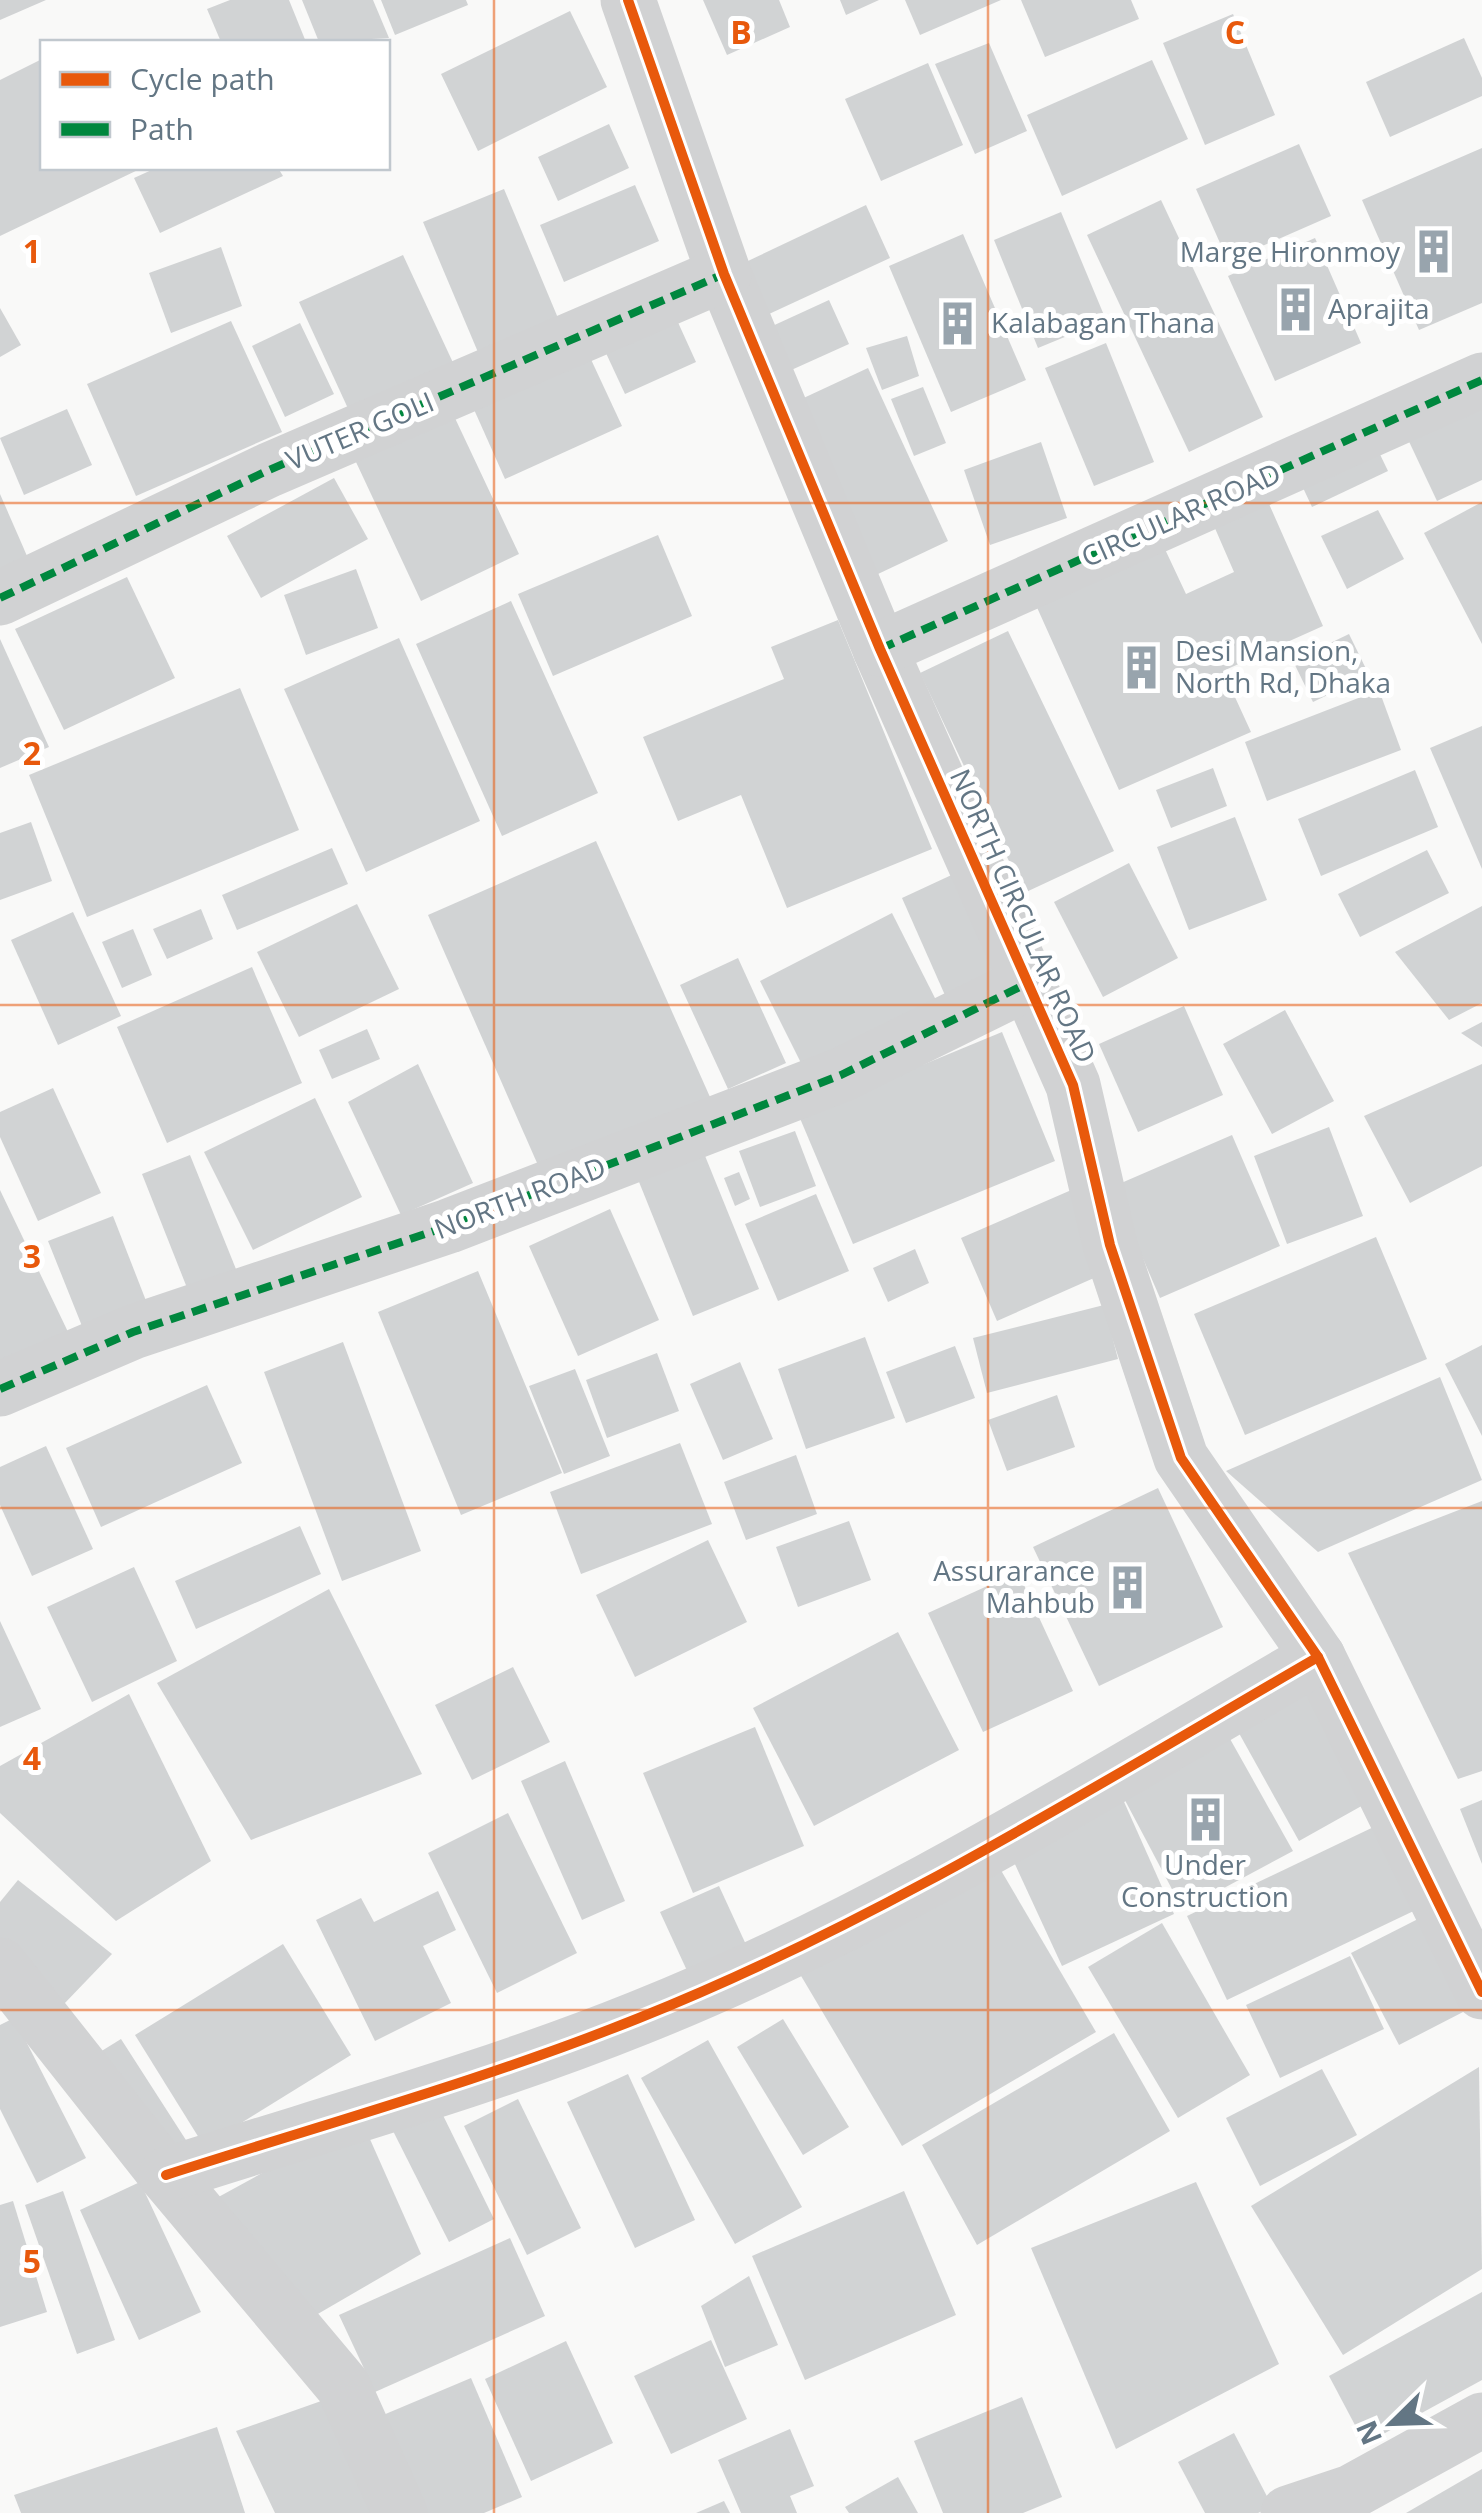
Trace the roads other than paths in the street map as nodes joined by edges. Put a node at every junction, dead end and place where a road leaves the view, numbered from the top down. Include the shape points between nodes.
1 (628, 0) edge
2 (724, 274) junction
3 (1482, 380) edge
4 (0, 598) edge
5 (880, 650) junction
6 (1030, 982) junction
7 (0, 1389) edge
8 (1318, 1657) junction
9 (0, 1965) edge
10 (1482, 1992) edge
11 (166, 2175) junction
12 (1482, 2420) edge
13 (400, 2513) edge
14 (1288, 2513) edge

1 - 2 street, NORTH CIRCULAR ROAD
2 - 4 street, VUTER GOLI via 269,470
2 - 5 street, NORTH CIRCULAR ROAD
3 - 5 street, CIRCULAR ROAD
5 - 6 street, NORTH CIRCULAR ROAD
6 - 7 street, NORTH ROAD via 841,1075 449,1226 133,1332
6 - 8 street, NORTH CIRCULAR ROAD via 1073,1085 1110,1244 1181,1458
8 - 10 street, NORTH CIRCULAR ROAD
8 - 11 street via 977,1854 740,1975 518,2062
9 - 11 street
11 - 13 street via 343,2386
12 - 14 street via 1350,2492

